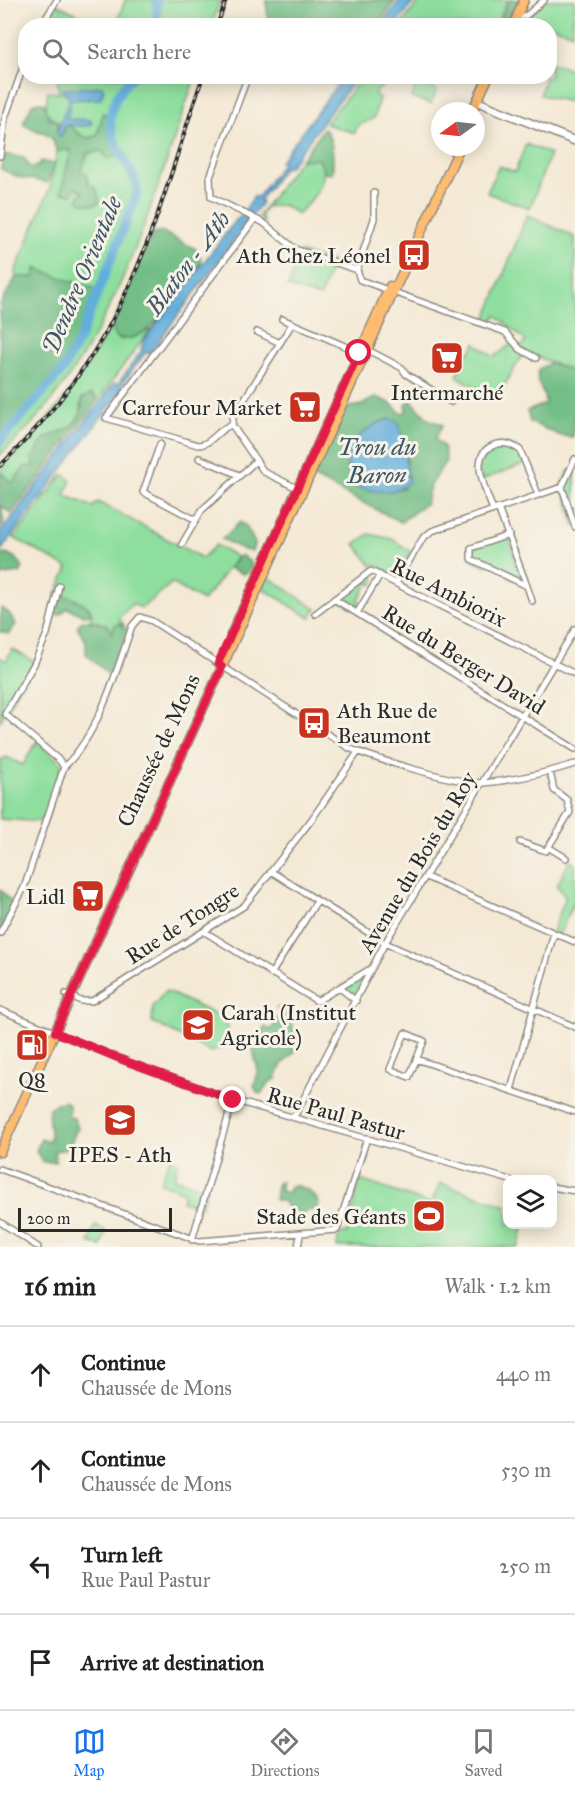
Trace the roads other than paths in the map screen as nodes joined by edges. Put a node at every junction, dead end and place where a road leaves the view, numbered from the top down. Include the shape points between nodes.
1 (57, 0) edge
2 (524, 0) edge
3 (544, 0) edge
4 (46, 18) edge
5 (516, 18) edge
6 (521, 18) edge
7 (18, 81) edge
8 (245, 84) edge
9 (486, 84) edge
10 (478, 102) edge
11 (485, 111) edge
12 (575, 141) edge
13 (0, 156) edge
14 (450, 156) edge
15 (456, 156) edge
16 (374, 193) dead end
17 (249, 217) junction
18 (357, 270) junction
19 (390, 292) junction
20 (282, 320) dead end
21 (292, 324) junction
22 (257, 332) dead end
23 (280, 343) junction
24 (364, 351) junction
25 (536, 358) dead end
26 (451, 402) dead end
27 (232, 425) junction
28 (160, 444) dead end
29 (200, 458) dead end
30 (575, 459) edge
31 (256, 461) junction
32 (572, 472) edge
33 (240, 475) junction
34 (561, 487) junction
35 (300, 489) junction
36 (538, 494) junction
37 (496, 509) junction
38 (196, 520) junction
39 (575, 527) edge
40 (508, 535) junction
41 (182, 544) dead end
42 (380, 575) junction
43 (396, 583) junction
44 (59, 586) dead end
45 (527, 586) junction
46 (334, 599) junction
47 (532, 600) dead end
48 (357, 613) junction
49 (315, 614) dead end
50 (575, 629) edge
51 (555, 664) junction
52 (220, 665) junction
53 (575, 674) edge
54 (524, 716) junction
55 (575, 749) edge
56 (358, 752) junction
57 (575, 764) edge
58 (64, 767) junction
59 (550, 772) junction
60 (483, 783) junction
61 (520, 842) dead end
62 (548, 846) junction
63 (566, 858) dead end
64 (272, 872) junction
65 (426, 877) junction
66 (317, 901) junction
67 (205, 932) junction
68 (0, 933) edge
69 (554, 933) junction
70 (575, 942) edge
71 (385, 943) junction
72 (374, 968) junction
73 (271, 974) junction
74 (340, 988) junction
75 (68, 996) junction
76 (356, 1001) junction
77 (534, 1009) junction
78 (0, 1010) edge
79 (575, 1027) edge
80 (52, 1031) junction
81 (416, 1059) junction
82 (512, 1090) junction
83 (233, 1100) junction
84 (575, 1112) edge
85 (294, 1117) junction
86 (367, 1138) junction
87 (0, 1140) edge
88 (0, 1152) edge
89 (0, 1169) edge
90 (503, 1177) edge
91 (557, 1188) edge
92 (575, 1191) edge
93 (0, 1222) edge
94 (300, 1235) junction
95 (192, 1240) junction
96 (38, 1247) edge
97 (298, 1247) edge

1 - 4 street
2 - 5 main road
3 - 6 street
7 - 13 street via 5,118
8 - 17 street via 209,185 213,199
9 - 10 main road
11 - 12 street
14 - 19 main road, Chaussée de Mons
15 - 19 main road, Chaussée de Mons
16 - 18 street via 374,219
17 - 18 street via 268,226 296,249
17 - 27 street via 106,418 198,445
18 - 19 street via 360,280
19 - 24 main road, Chaussée de Mons
19 - 25 street via 505,332 520,349
20 - 21 street
21 - 23 street
21 - 24 street
22 - 23 street
23 - 27 street via 233,417
24 - 26 street via 402,369
24 - 35 main road, Chaussée de Mons
27 - 31 street
28 - 38 street via 143,492
29 - 33 street
30 - 32 street
31 - 33 street
31 - 35 street via 264,472
32 - 34 street
33 - 38 street
34 - 36 street
34 - 39 street
35 - 52 main road, Chaussée de Mons
36 - 37 street
36 - 37 street via 520,450 506,444 494,445 484,453 479,465
37 - 40 street
37 - 43 street via 427,534
38 - 41 street
40 - 45 street
40 - 45 street via 471,548 471,559
42 - 43 street, Rue Ambiorix
42 - 46 street, Rue Ambiorix via 371,571
42 - 48 street
43 - 51 street, Rue Ambiorix
44 - 58 street via 47,634 5,714
45 - 47 street
46 - 48 street, Rue du Berger David
46 - 49 street, Rue Ambiorix
48 - 54 street, Rue du Berger David
50 - 51 street, Avenue du Bois du Roy
51 - 53 street, Rue Ambiorix
51 - 54 street, Avenue du Bois du Roy
52 - 56 street
52 - 58 street via 147,618 137,619 93,729
52 - 75 main road, Chaussée de Mons
54 - 55 street, Rue du Berger David
54 - 60 street, Avenue du Bois du Roy
56 - 60 street
56 - 64 street, Rue de Tongre
57 - 59 street
58 - 68 street via 24,888
59 - 60 street
59 - 62 street via 554,790 567,800 570,808
60 - 65 street, Avenue du Bois du Roy
61 - 62 street via 542,851
62 - 63 street
64 - 66 street
64 - 67 street, Rue de Tongre via 244,906
65 - 69 street
65 - 71 street, Avenue du Bois du Roy
66 - 71 street
66 - 73 street
67 - 73 street
67 - 75 street, Rue de Tongre via 92,1001
69 - 70 street
69 - 77 street
71 - 72 street, Avenue du Bois du Roy
71 - 77 street
72 - 74 street
72 - 76 street, Avenue du Bois du Roy
73 - 74 street via 317,1001
74 - 76 street
75 - 80 main road, Chaussée de Mons
76 - 85 street, Avenue du Bois du Roy
77 - 79 street
77 - 82 street
78 - 80 street, Rue Paul Pastur
80 - 83 street, Rue Paul Pastur
80 - 87 main road, Chaussée de Mons
80 - 88 main road, Chaussée de Mons
81 - 81 street via 424,1041 405,1033 390,1069 409,1077
81 - 82 street
82 - 84 street
83 - 85 street, Rue Paul Pastur
83 - 95 street
85 - 86 street, Rue Paul Pastur
86 - 90 street, Rue Paul Pastur
86 - 94 street via 337,1230
89 - 95 street
91 - 92 street
93 - 96 street
94 - 95 street
94 - 97 street

